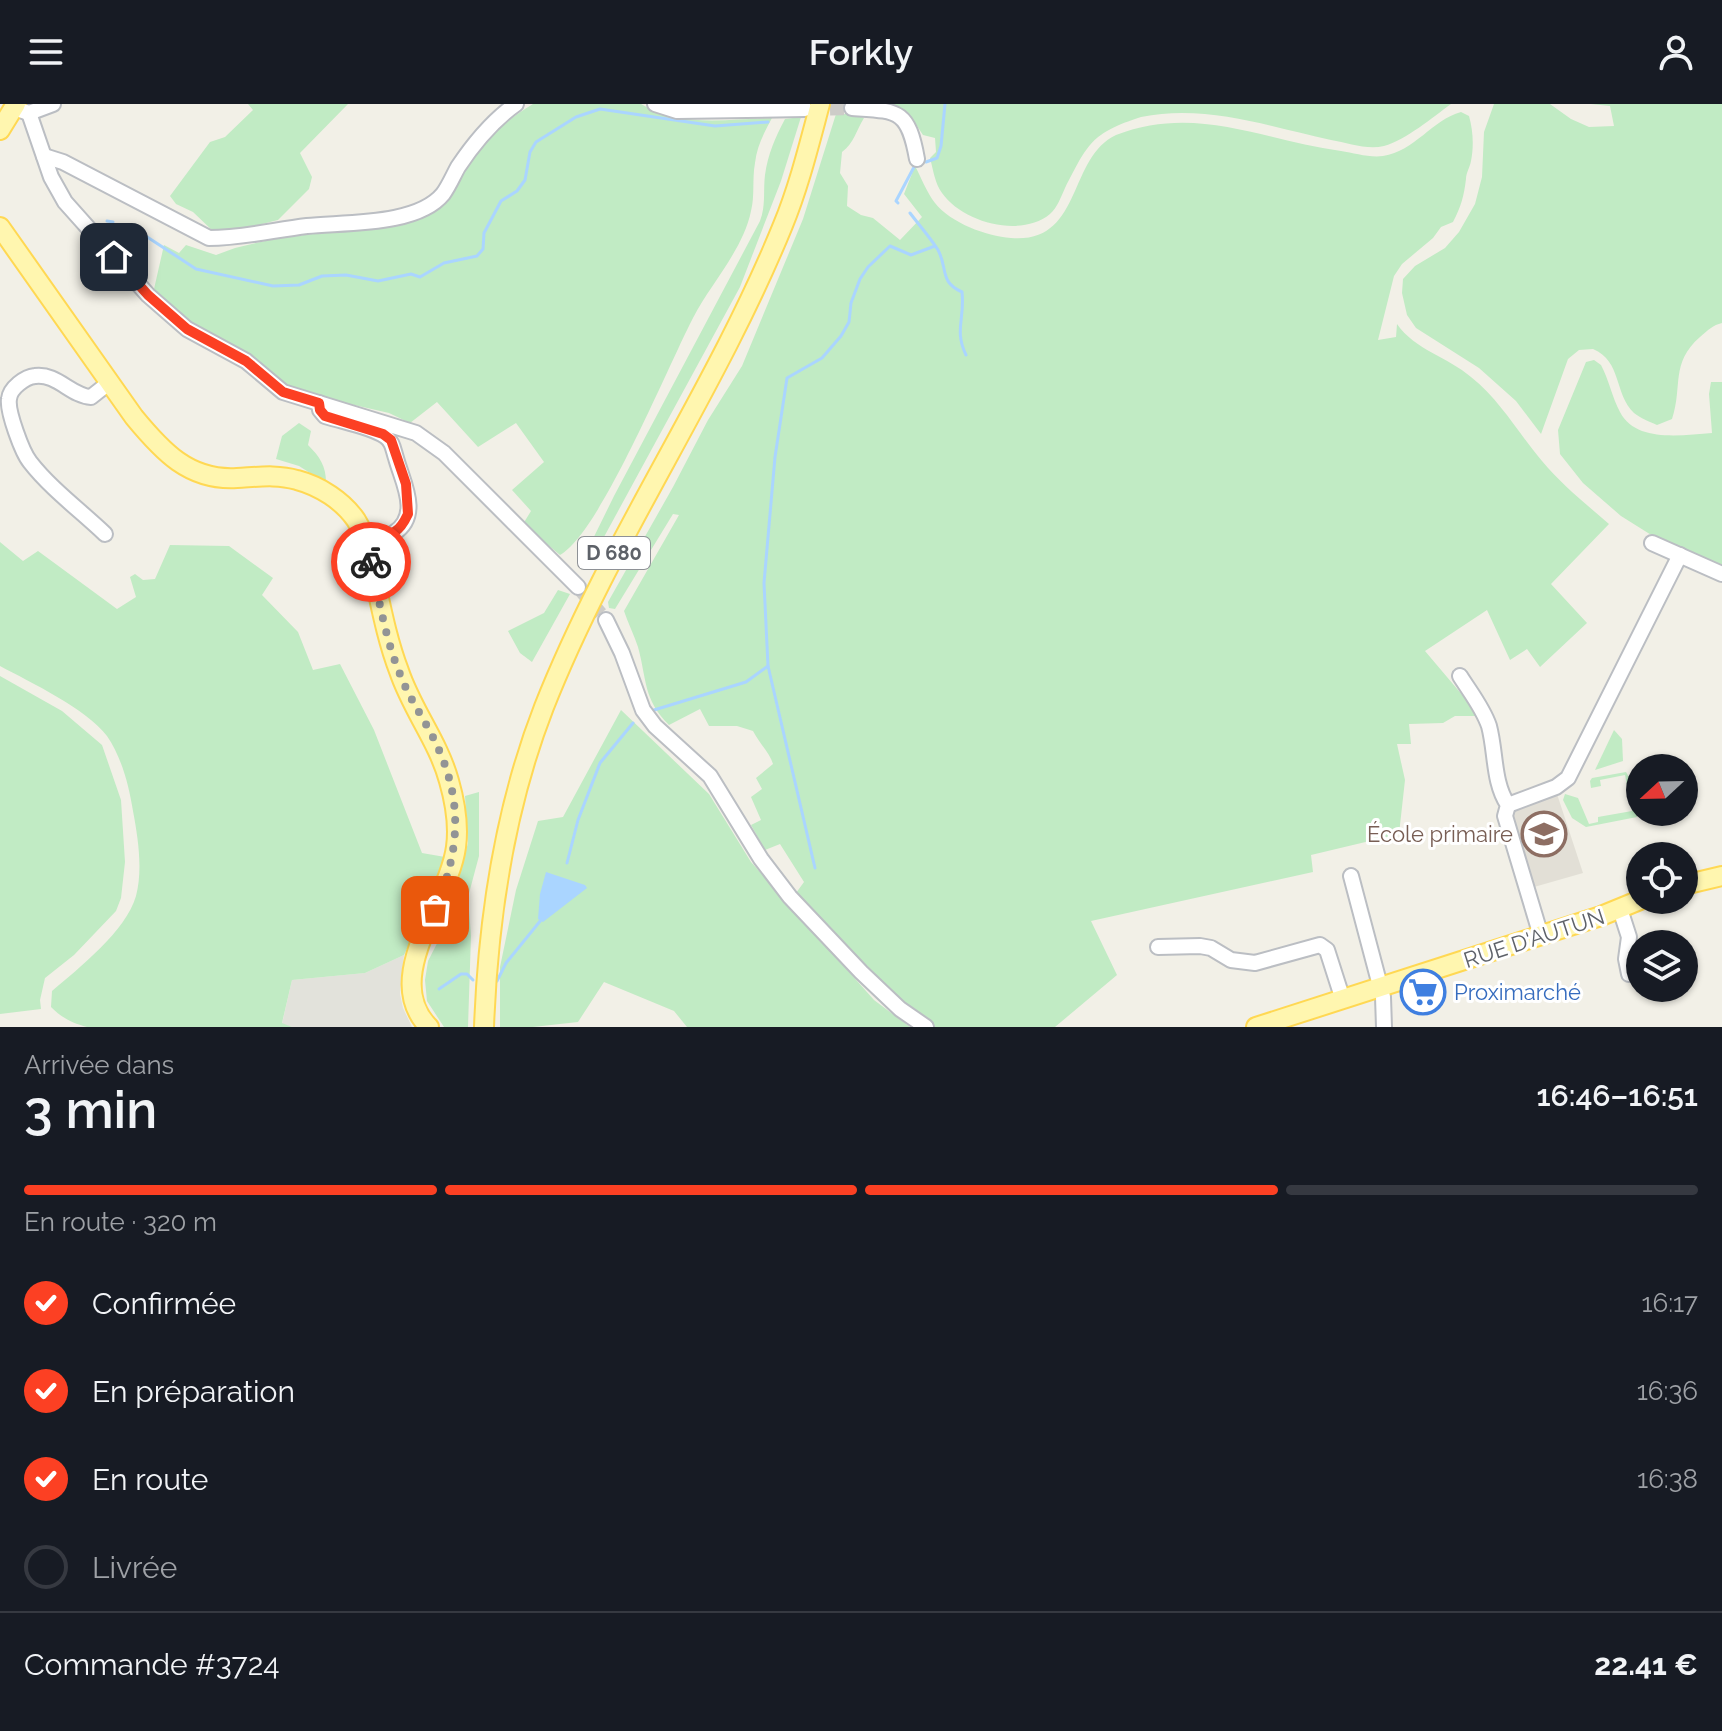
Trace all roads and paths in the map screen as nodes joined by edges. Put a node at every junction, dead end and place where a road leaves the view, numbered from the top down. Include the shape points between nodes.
1 (53, 104) edge
2 (516, 104) edge
3 (655, 104) edge
4 (813, 107) edge
5 (852, 108) dead end
6 (14, 114) edge
7 (44, 156) junction
8 (917, 159) dead end
9 (0, 227) edge
10 (110, 382) junction
11 (319, 403) junction
12 (105, 534) dead end
13 (363, 535) junction
14 (1652, 543) dead end
15 (1680, 555) junction
16 (1722, 574) edge
17 (578, 587) tunnel mouth
18 (606, 620) tunnel mouth
19 (1460, 676) dead end
20 (1508, 805) junction
21 (1351, 876) dead end
22 (1722, 876) edge
23 (1698, 882) edge
24 (1626, 906) edge
25 (1620, 909) junction
26 (1627, 930) edge
27 (1541, 936) junction
28 (1158, 947) dead end
29 (1380, 988) junction
30 (1343, 1000) junction
31 (429, 1027) edge
32 (484, 1027) edge
33 (926, 1027) edge
34 (1256, 1027) edge
35 (1384, 1027) edge

1 - 6 street
2 - 7 street via 478,139 442,196 427,206 387,219 233,238 209,238
3 - 4 street via 677,111
4 - 32 main road, D 680 via 784,222 759,280 608,565 543,710 524,768 498,886
5 - 8 street via 898,115 912,133
6 - 7 street
7 - 11 street via 65,202 148,295 187,329 246,361 283,392
9 - 10 main road
10 - 12 street via 86,397 38,375 28,377 9,398 28,460
10 - 13 main road via 149,435 197,474 298,480 333,497
11 - 13 street via 325,416 391,440 406,484 409,505 404,522 385,536
11 - 17 street via 416,433 444,453
13 - 31 main road via 399,673 439,751 457,815 447,882 411,970 412,999
14 - 15 street
15 - 16 street
15 - 20 street via 1568,778
18 - 33 street via 643,710 655,726 710,776 790,897 861,972
19 - 20 street via 1489,726 1499,785
20 - 27 street via 1505,816
21 - 29 street
22 - 23 main road
24 - 25 main road, RUE D'AUTUN
25 - 26 street
25 - 27 main road, RUE D'AUTUN
27 - 29 main road, RUE D'AUTUN
28 - 30 street via 1200,946 1231,960 1255,963 1320,945 1327,950
29 - 30 main road, RUE D'AUTUN
29 - 35 street
30 - 34 main road, RUE D'AUTUN

